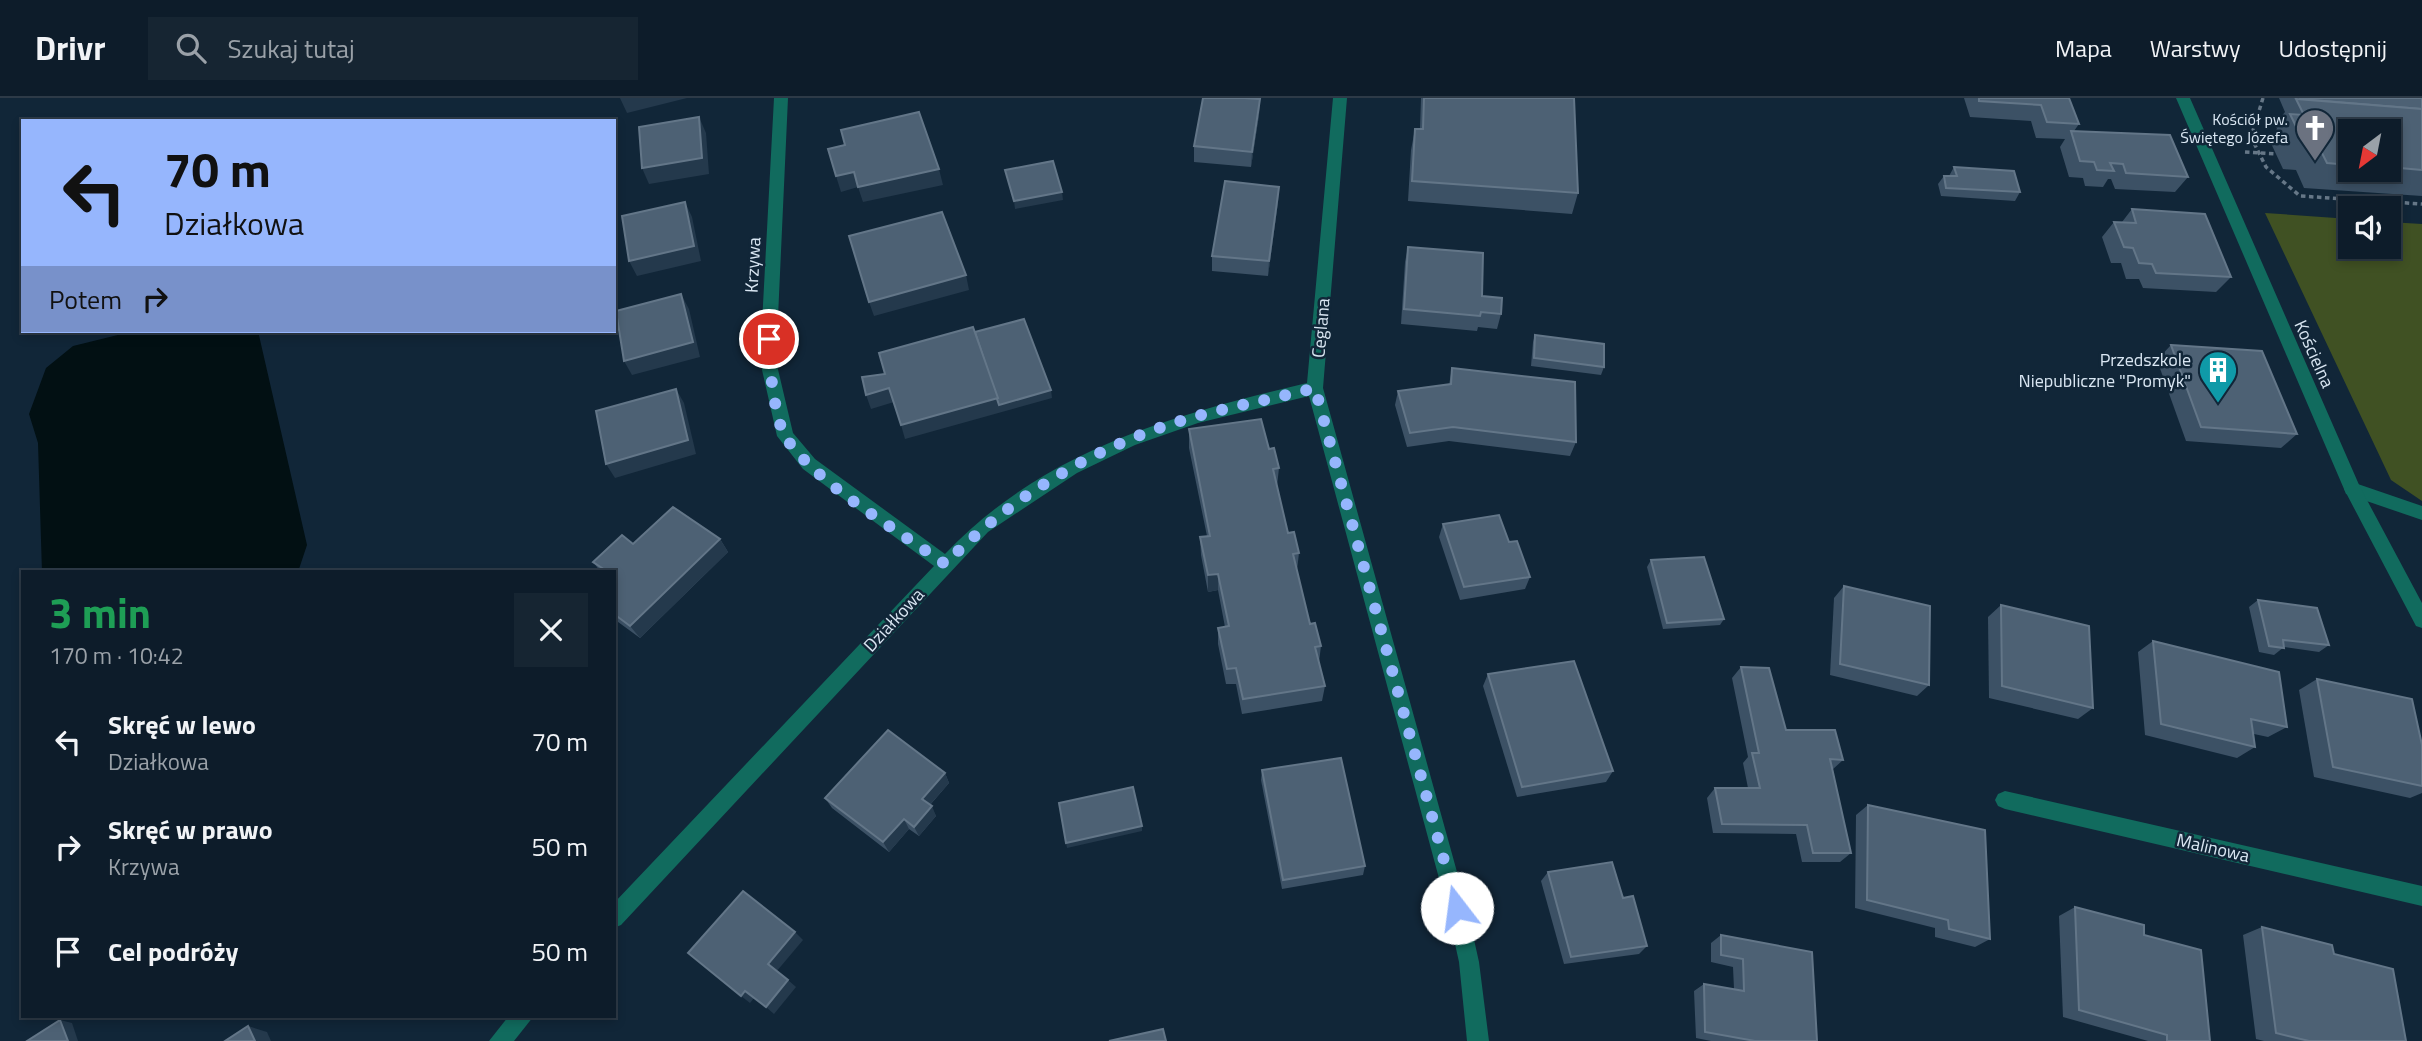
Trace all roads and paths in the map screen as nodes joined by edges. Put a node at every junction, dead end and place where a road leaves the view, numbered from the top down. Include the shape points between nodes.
1 (781, 98) edge
2 (1340, 98) edge
3 (2183, 98) edge
4 (2263, 98) edge
5 (2245, 152) dead end
6 (2257, 153) junction
7 (2276, 154) dead end
8 (2422, 204) edge
9 (1315, 388) junction
10 (2352, 489) junction
11 (2422, 513) edge
12 (945, 564) junction
13 (2422, 620) edge
14 (2004, 800) dead end
15 (2422, 896) edge
16 (616, 916) edge
17 (521, 1018) edge
18 (500, 1041) edge
19 (1478, 1041) edge

1 - 12 street, Krzywa via 768,361 785,436 808,464
2 - 9 street, Ceglana
3 - 10 street, Kościelna
4 - 6 path via 2251,137
5 - 6 path
6 - 7 path
6 - 8 path via 2266,167 2300,196
9 - 12 street, Działkowa via 1199,416 1128,440 1050,479 982,527
9 - 19 street, Ceglana via 1457,908
10 - 11 street
10 - 13 street, Kościelna
12 - 16 street, Działkowa
14 - 15 street, Malinowa
17 - 18 street

